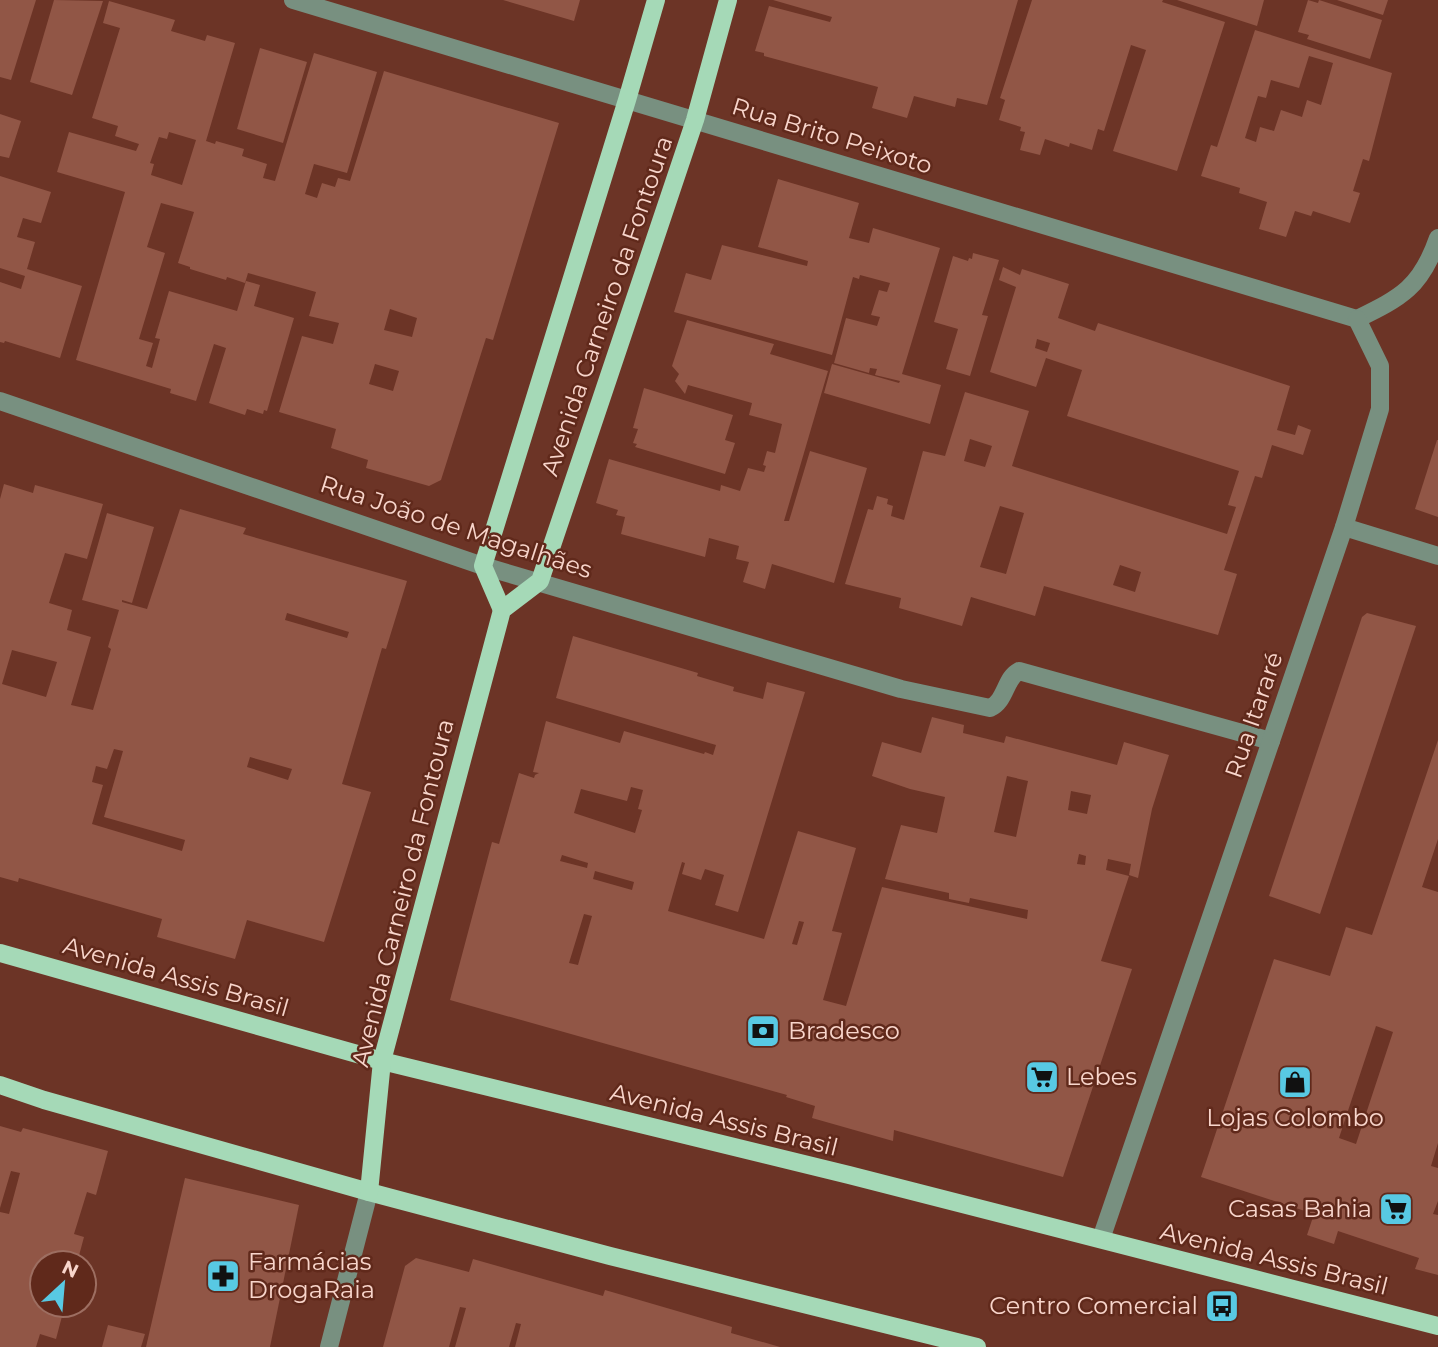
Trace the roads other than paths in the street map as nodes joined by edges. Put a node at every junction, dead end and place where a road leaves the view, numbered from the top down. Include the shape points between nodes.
1 (293, 0) edge
2 (656, 0) edge
3 (728, 0) edge
4 (627, 100) junction
5 (695, 120) junction
6 (1438, 238) edge
7 (1357, 319) junction
8 (0, 401) edge
9 (1344, 527) junction
10 (1438, 555) edge
11 (483, 566) junction
12 (540, 581) junction
13 (502, 610) junction
14 (1271, 741) junction
15 (0, 953) edge
16 (382, 1062) junction
17 (0, 1085) edge
18 (369, 1192) junction
19 (1101, 1239) junction
20 (1438, 1326) edge
21 (930, 1341) edge
22 (329, 1347) edge
23 (977, 1347) edge

1 - 4 street, Rua Brito Peixoto
2 - 4 main road, Avenida Carneiro da Fontoura
3 - 5 main road, Avenida Carneiro da Fontoura
4 - 5 street, Rua Brito Peixoto
4 - 11 main road, Avenida Carneiro da Fontoura
5 - 7 street, Rua Brito Peixoto
5 - 12 main road, Avenida Carneiro da Fontoura
6 - 7 street via 1429,264 1416,282 1392,302
7 - 9 street, Rua Itararé via 1380,366 1380,409
8 - 11 street, Rua João de Magalhães
9 - 10 street
9 - 14 street, Rua Itararé
11 - 12 street, Rua João de Magalhães
11 - 13 main road
12 - 13 main road
12 - 14 street, Rua João de Magalhães via 901,689 990,708 998,704 1019,671
13 - 16 main road, Avenida Carneiro da Fontoura
14 - 19 street, Rua Itararé
15 - 16 main road, Avenida Assis Brasil
16 - 18 main road, Avenida Carneiro da Fontoura
16 - 19 main road, Avenida Assis Brasil
17 - 18 main road
18 - 21 main road
18 - 22 street
19 - 20 main road, Avenida Assis Brasil
21 - 23 main road

